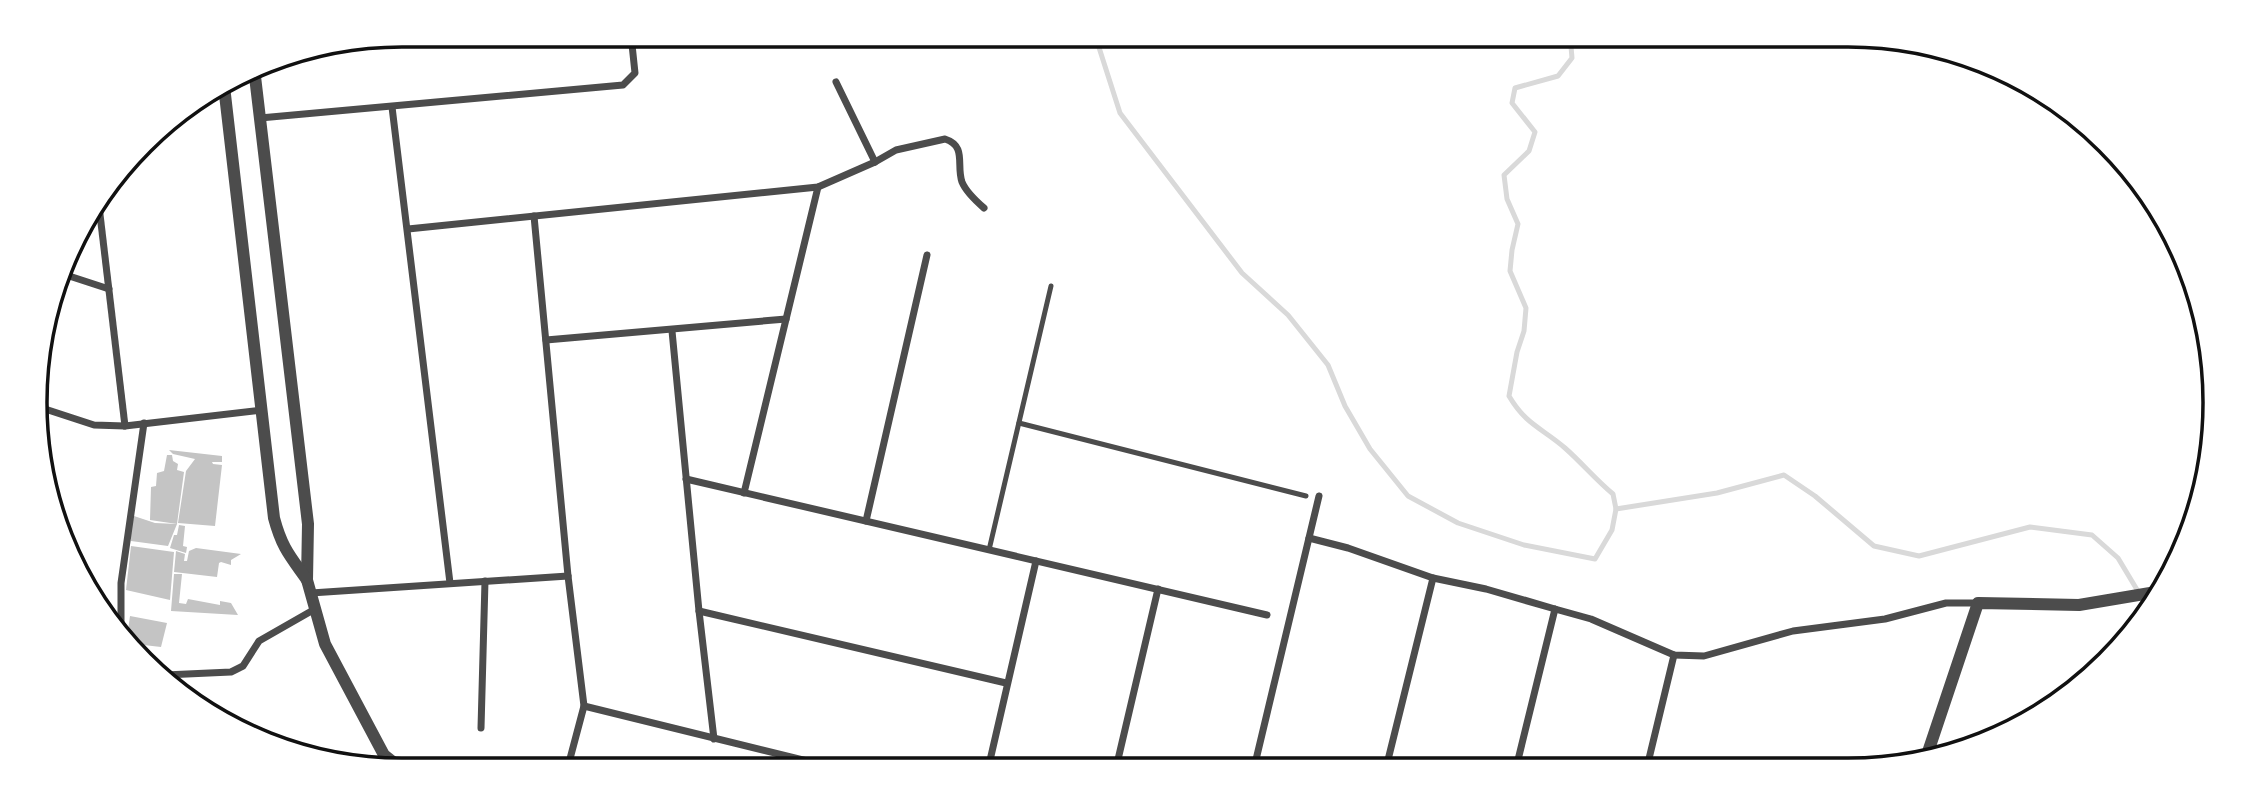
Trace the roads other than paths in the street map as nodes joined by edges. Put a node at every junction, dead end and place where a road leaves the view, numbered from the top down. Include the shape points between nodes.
1 (632, 47) edge
2 (255, 79) edge
3 (836, 82) dead end
4 (226, 94) edge
5 (392, 107) junction
6 (260, 118) junction
7 (875, 162) junction
8 (818, 187) junction
9 (984, 208) dead end
10 (100, 216) edge
11 (534, 216) junction
12 (408, 229) junction
13 (926, 255) dead end
14 (70, 276) edge
15 (1051, 286) dead end
16 (109, 289) junction
17 (786, 319) junction
18 (672, 331) junction
19 (545, 340) junction
20 (47, 410) edge
21 (262, 410) junction
22 (1019, 423) junction
23 (144, 424) junction
24 (125, 426) junction
25 (686, 479) junction
26 (744, 493) junction
27 (1306, 495) dead end
28 (1319, 496) dead end
29 (866, 521) junction
30 (1309, 538) junction
31 (989, 550) junction
32 (1036, 561) junction
33 (568, 576) junction
34 (1433, 578) junction
35 (485, 581) junction
36 (450, 583) junction
37 (309, 586) junction
38 (1158, 589) junction
39 (2147, 594) edge
40 (1978, 603) junction
41 (315, 609) junction
42 (1555, 609) junction
43 (699, 611) junction
44 (1267, 615) dead end
45 (121, 619) edge
46 (1674, 654) junction
47 (174, 675) edge
48 (1006, 683) junction
49 (584, 706) junction
50 (481, 728) dead end
51 (715, 739) junction
52 (1929, 748) edge
53 (384, 755) joint
54 (387, 757) edge
55 (570, 758) edge
56 (794, 758) edge
57 (990, 758) edge
58 (1118, 758) edge
59 (1256, 758) edge
60 (1388, 758) edge
61 (1518, 758) edge
62 (1649, 758) edge

1 - 5 street via 635,73 623,85
2 - 6 street
3 - 7 street
4 - 21 street
5 - 6 street
5 - 12 street
6 - 37 street via 308,524
7 - 8 street
7 - 9 street via 895,150 953,141 960,150 962,182
8 - 11 street
8 - 17 street
10 - 16 street
11 - 12 street
11 - 19 street
12 - 36 street
13 - 29 street
14 - 16 street
15 - 22 lane
16 - 24 street
17 - 18 street
17 - 26 street
18 - 19 street
18 - 25 street
19 - 33 street
20 - 24 street via 94,425
21 - 23 street
21 - 37 street via 279,538
22 - 27 lane
22 - 31 lane
23 - 24 street
23 - 45 street via 121,583
25 - 26 street
25 - 43 street
26 - 29 street
28 - 30 street
29 - 31 street
30 - 34 street
30 - 59 street
31 - 32 street
32 - 38 street
32 - 48 street
33 - 35 street
33 - 49 street
34 - 42 street
34 - 60 street
35 - 36 street
35 - 50 street
36 - 37 street
37 - 41 street
38 - 44 street
38 - 58 street
39 - 40 street via 2079,605
40 - 46 street via 1946,603 1885,619 1793,631 1704,656
40 - 52 street
41 - 47 street via 264,637 243,666 231,672
41 - 53 street via 325,644
42 - 46 street
42 - 61 street
43 - 48 street
43 - 51 street
46 - 62 street
48 - 57 street
49 - 51 street
49 - 55 street
51 - 56 street
53 - 54 street

